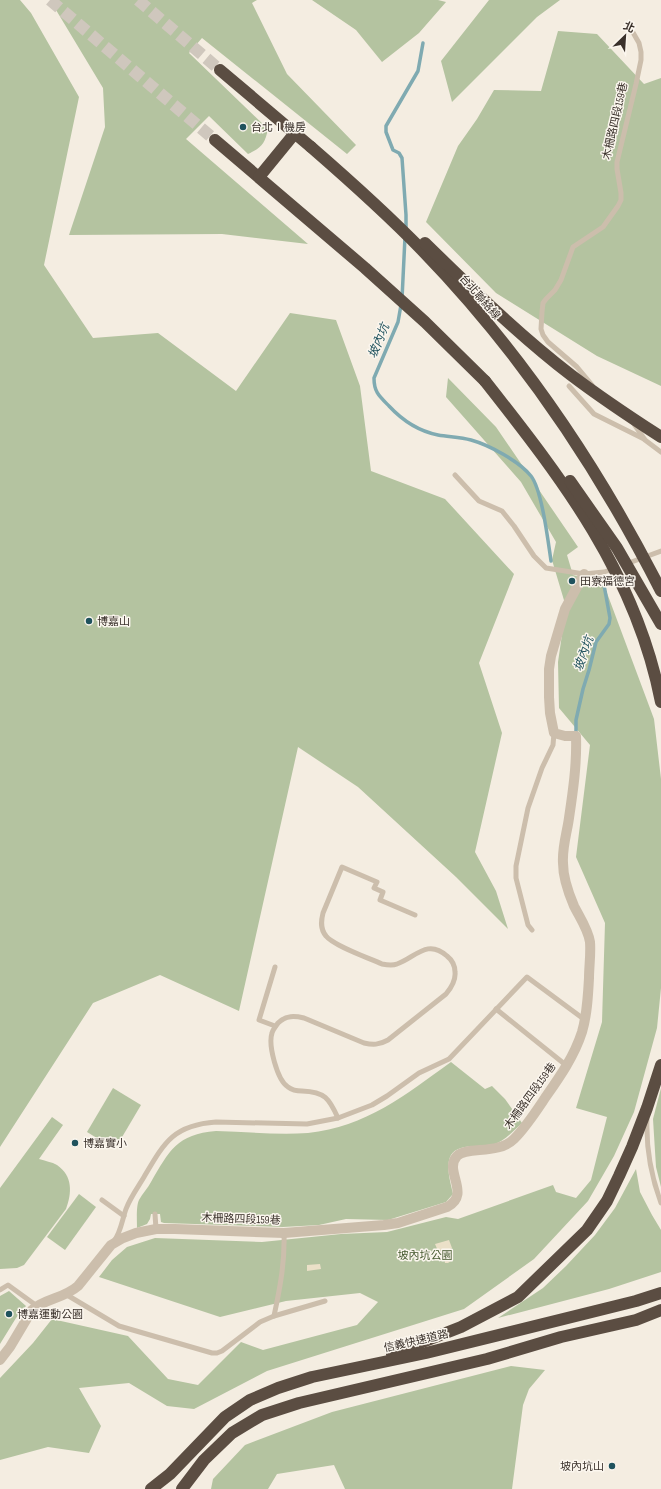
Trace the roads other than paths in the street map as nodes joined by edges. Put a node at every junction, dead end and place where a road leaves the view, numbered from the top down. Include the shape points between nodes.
1 (631, 29) dead end
2 (220, 70) tunnel mouth
3 (295, 133) junction
4 (215, 140) tunnel mouth
5 (311, 147) junction
6 (259, 177) junction
7 (485, 381) junction
8 (569, 386) dead end
9 (661, 436) edge
10 (645, 440) junction
11 (661, 452) edge
12 (455, 475) dead end
13 (661, 552) edge
14 (584, 574) junction
15 (661, 591) edge
16 (661, 624) edge
17 (661, 702) edge
18 (554, 733) junction
19 (415, 915) dead end
20 (532, 930) dead end
21 (275, 968) dead end
22 (496, 1009) junction
23 (585, 1020) junction
24 (275, 1026) junction
25 (661, 1065) edge
26 (567, 1066) junction
27 (647, 1108) junction
28 (338, 1118) junction
29 (102, 1200) dead end
30 (661, 1203) edge
31 (156, 1214) dead end
32 (124, 1216) junction
33 (156, 1230) junction
34 (284, 1233) junction
35 (111, 1245) junction
36 (0, 1290) edge
37 (661, 1293) edge
38 (67, 1295) junction
39 (325, 1301) dead end
40 (37, 1306) junction
41 (661, 1310) edge
42 (661, 1315) edge
43 (274, 1316) junction
44 (636, 1320) junction
45 (0, 1360) edge
46 (354, 1368) junction
47 (194, 1449) junction
48 (204, 1460) junction
49 (151, 1489) edge
50 (164, 1489) edge
51 (182, 1489) edge
52 (193, 1489) edge

1 - 10 lane, 木柵路四段159巷 via 641,52 617,162 621,200 604,227 574,247 558,285 543,303 541,329 548,342 582,371 603,400 630,420
2 - 3 highway, 台北聯絡線
3 - 5 highway, 台北聯絡線
3 - 6 highway
4 - 6 highway
5 - 9 highway, bridge via 385,205 481,297 571,375 616,408
5 - 15 highway, 台北聯絡線, bridge via 422,251 505,346 579,448 640,549
6 - 7 highway via 414,312
7 - 16 highway, bridge via 517,415 584,499 617,548
7 - 17 highway, bridge via 542,453 582,512 610,560 632,604
8 - 10 lane via 594,414
10 - 11 lane, 木柵路四段159巷
12 - 14 lane via 479,501 502,511 534,556 546,568
13 - 14 lane via 604,572
14 - 18 street via 565,609 551,656 549,697
18 - 20 lane via 553,745 528,808 516,866 516,878 528,925
18 - 23 street, 木柵路四段159巷 via 576,736 577,752 563,862 565,882 590,942
19 - 24 lane via 380,900 383,892 374,888 376,882 342,867 322,913 322,929 326,937 333,943 389,965 418,952 436,949 450,958 456,973 455,981 446,994 381,1044 364,1043 295,1016 287,1017
21 - 24 lane via 258,1020
22 - 23 lane via 527,976
22 - 26 lane
22 - 28 lane via 449,1059 419,1073 372,1105
23 - 26 street, 木柵路四段159巷
24 - 28 lane via 271,1040 277,1074 281,1081 295,1091 312,1091 324,1096 331,1102
25 - 27 highway
26 - 34 street, 木柵路四段159巷 via 514,1140 499,1148 457,1156 453,1167 458,1189 453,1204 398,1223
27 - 30 lane via 648,1152 651,1172
27 - 46 highway via 607,1201 587,1230 518,1297 461,1327
28 - 32 lane via 306,1124 216,1122 186,1128 164,1144 130,1200
29 - 32 lane
31 - 33 lane
32 - 35 lane via 117,1237
33 - 34 street, 木柵路四段159巷
33 - 35 street, 木柵路四段159巷 via 136,1233
34 - 43 lane via 282,1282
35 - 38 street, 木柵路四段159巷 via 78,1286
36 - 40 lane via 8,1285
37 - 46 highway, 信義快速道路 via 426,1353
38 - 40 street, 木柵路四段159巷
38 - 43 lane via 119,1326 212,1354 222,1351 260,1322
39 - 43 lane
40 - 45 street via 29,1314
41 - 44 highway
42 - 44 highway
44 - 48 highway via 561,1337 487,1359 299,1403 262,1415 232,1433
46 - 47 highway, 信義快速道路 via 312,1377 250,1400 225,1417
47 - 49 highway
47 - 50 highway
48 - 51 highway
48 - 52 highway

